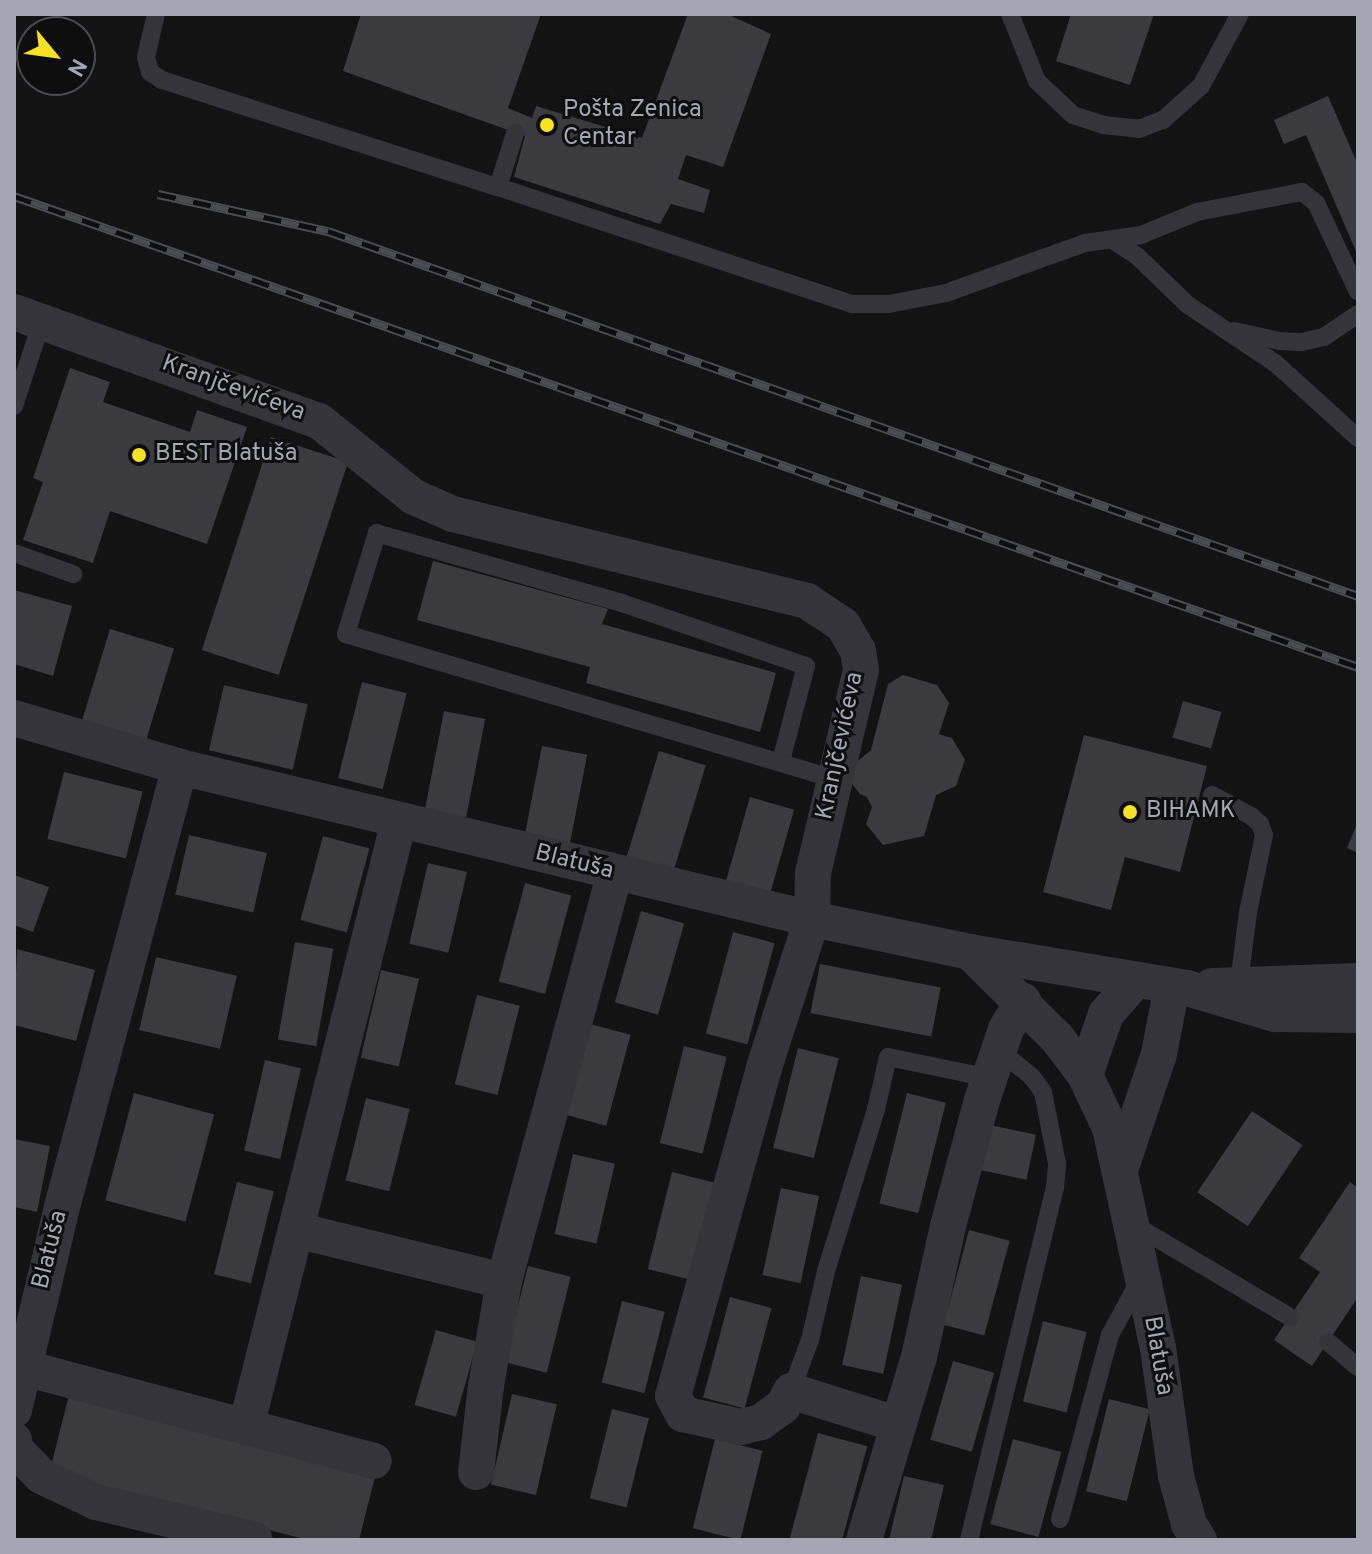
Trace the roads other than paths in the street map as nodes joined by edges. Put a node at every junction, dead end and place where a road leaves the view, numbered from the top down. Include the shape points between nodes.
1 (156, 14) edge
2 (1010, 14) edge
3 (1240, 14) edge
4 (515, 133) dead end
5 (498, 187) junction
6 (1114, 241) junction
7 (1358, 292) edge
8 (1358, 314) edge
9 (28, 316) edge
10 (1222, 328) junction
11 (14, 406) edge
12 (1358, 438) edge
13 (14, 553) edge
14 (73, 574) dead end
15 (14, 718) edge
16 (781, 761) junction
17 (180, 767) junction
18 (835, 779) junction
19 (1212, 795) dead end
20 (399, 821) junction
21 (615, 873) junction
22 (812, 919) junction
23 (970, 952) junction
24 (1135, 981) junction
25 (1358, 981) edge
26 (1239, 983) junction
27 (1180, 987) junction
28 (1023, 1001) junction
29 (1358, 1015) edge
30 (994, 1064) junction
31 (1085, 1075) junction
32 (1120, 1170) junction
33 (1129, 1222) junction
34 (296, 1230) junction
35 (1142, 1275) junction
36 (504, 1281) junction
37 (1290, 1317) dead end
38 (1328, 1342) dead end
39 (21, 1367) junction
40 (1358, 1367) edge
41 (791, 1391) junction
42 (14, 1410) edge
43 (896, 1424) junction
44 (246, 1427) junction
45 (14, 1440) edge
46 (374, 1461) dead end
47 (476, 1472) dead end
48 (1060, 1519) dead end
49 (255, 1540) edge
50 (864, 1540) edge
51 (969, 1540) edge
52 (1199, 1540) edge

1 - 5 lane via 146,57 150,72 162,80
2 - 3 lane via 1037,81 1073,115 1139,129 1163,120 1201,86
4 - 5 lane
5 - 6 lane via 851,304 889,304 946,293 1085,243
6 - 7 lane via 1197,212 1302,192 1316,203
6 - 10 lane
8 - 10 lane via 1324,337 1302,342
9 - 11 lane
9 - 18 street, Kranjčevićeva via 319,421 414,497 453,514 807,601 843,625 860,661
10 - 12 lane via 1275,363
13 - 14 lane
15 - 17 street, Blatuša
16 - 16 lane via 346,634 377,533 622,603 806,666
16 - 18 lane
17 - 20 street, Blatuša
17 - 39 street, Blatuša
18 - 22 street, Kranjčevićeva via 813,873
19 - 26 lane via 1251,816 1264,835
20 - 21 street, Blatuša
20 - 34 street
21 - 22 street, Blatuša
21 - 36 street
22 - 23 street, Blatuša
22 - 41 street, Kranjčevićeva via 764,1068 673,1396 683,1414 741,1427 761,1422 783,1406
23 - 24 street, Blatuša
23 - 28 street, Blatuša
24 - 27 street, Blatuša
24 - 31 street via 1106,1014
25 - 26 street, Blatuša
26 - 27 street, Blatuša
27 - 29 street, Blatuša via 1275,1014
27 - 32 street, Blatuša
28 - 30 street
28 - 31 street, Blatuša
30 - 41 lane via 888,1057 810,1340
30 - 43 street via 948,1226 919,1357
30 - 51 lane via 1032,1077 1043,1092 1057,1163
31 - 32 street, Blatuša via 1110,1128
32 - 33 street, Blatuša
33 - 35 street, Blatuša
33 - 37 lane
34 - 36 street
34 - 44 street
35 - 48 lane via 1110,1335
35 - 52 street, Blatuša via 1176,1476
36 - 47 street
38 - 40 lane
39 - 42 street, Blatuša
39 - 44 street
41 - 43 street
43 - 50 street
44 - 46 street
45 - 49 street via 15,1449 41,1476 96,1502

